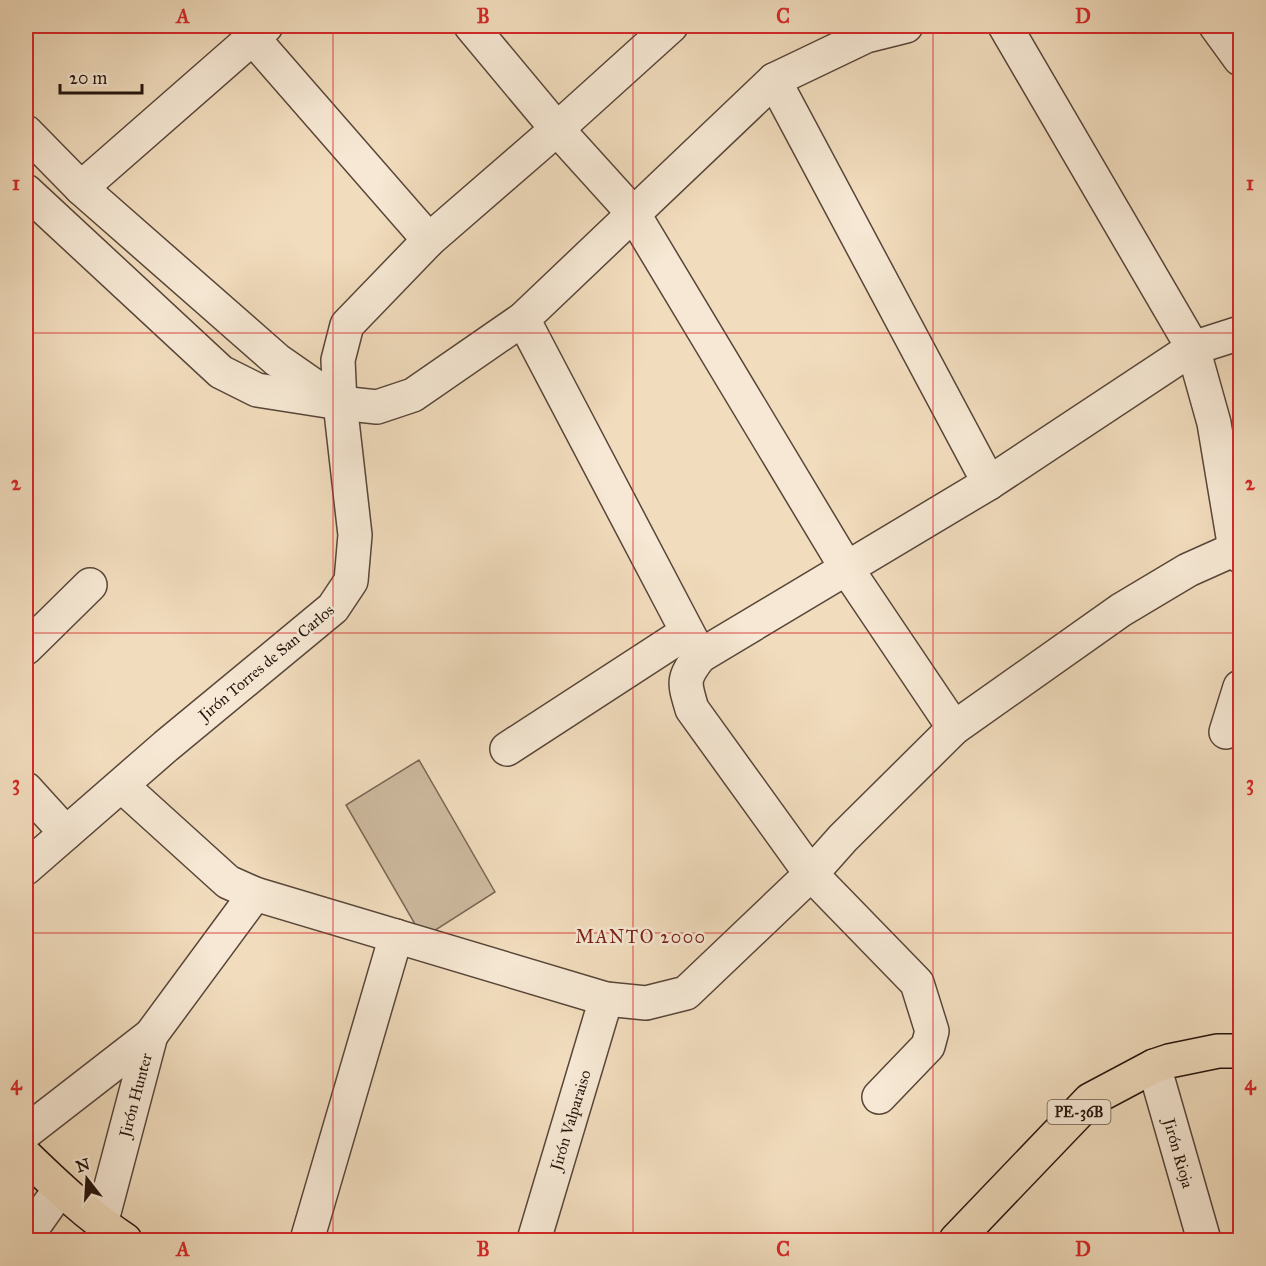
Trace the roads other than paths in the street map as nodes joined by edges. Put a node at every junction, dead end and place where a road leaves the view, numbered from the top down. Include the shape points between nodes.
1 (471, 26) edge
2 (671, 26) edge
3 (906, 26) edge
4 (1005, 26) edge
5 (1216, 26) edge
6 (259, 31) edge
7 (1240, 59) edge
8 (774, 80) junction
9 (557, 129) junction
10 (26, 132) edge
11 (81, 188) junction
12 (26, 191) edge
13 (633, 213) junction
14 (429, 240) junction
15 (523, 319) junction
16 (1240, 333) edge
17 (1193, 348) junction
18 (340, 403) junction
19 (988, 483) junction
20 (1238, 552) edge
21 (847, 569) junction
22 (90, 585) dead end
23 (694, 644) junction
24 (26, 648) edge
25 (1240, 687) edge
26 (954, 728) junction
27 (1226, 732) dead end
28 (507, 749) dead end
29 (122, 786) junction
30 (26, 789) edge
31 (66, 833) junction
32 (26, 868) edge
33 (811, 874) junction
34 (255, 894) junction
35 (396, 936) junction
36 (606, 999) junction
37 (151, 1035) junction
38 (1240, 1051) edge
39 (1154, 1066) junction
40 (879, 1097) dead end
41 (26, 1132) edge
42 (26, 1156) edge
43 (60, 1189) junction
44 (113, 1232) edge
45 (26, 1237) edge
46 (307, 1240) edge
47 (534, 1240) edge
48 (956, 1240) edge
49 (1203, 1240) edge

1 - 9 street
2 - 9 street, Jirón Torres de San Carlos
3 - 8 street via 866,36
4 - 17 street
5 - 7 street
6 - 11 street
6 - 14 street
8 - 13 street
8 - 19 street
9 - 13 street
9 - 14 street, Jirón Torres de San Carlos
10 - 11 street
11 - 18 street via 277,360
12 - 18 street via 221,372 257,390
13 - 15 street
13 - 21 street
14 - 18 street, Jirón Torres de San Carlos via 347,325 338,360
15 - 18 street via 413,395 377,407
15 - 23 street
16 - 17 street
17 - 19 street
17 - 20 street via 1214,423
18 - 29 street, Jirón Torres de San Carlos via 355,535 351,581 333,608
19 - 21 street
20 - 26 street via 1188,570 1121,610
21 - 23 street
21 - 26 street
22 - 24 street
23 - 28 street
23 - 33 street via 685,685 692,709
25 - 27 street
26 - 33 street
29 - 31 street, Jirón Torres de San Carlos
29 - 34 street via 228,882
30 - 31 street
31 - 32 street, Jirón Torres de San Carlos
33 - 36 street via 686,993 646,1003
33 - 40 street via 917,983 932,1031 928,1046
34 - 35 street
34 - 37 street, Jirón Hunter
35 - 36 street
35 - 46 street
36 - 47 street, Jirón Valparaiso
37 - 41 street, Jirón Hunter
37 - 44 street, Jirón Hunter
38 - 39 highway, PE-36B via 1218,1051
39 - 48 highway, PE-36B via 1090,1100
39 - 49 street, Jirón Rioja
42 - 43 highway
43 - 44 highway
43 - 45 street

